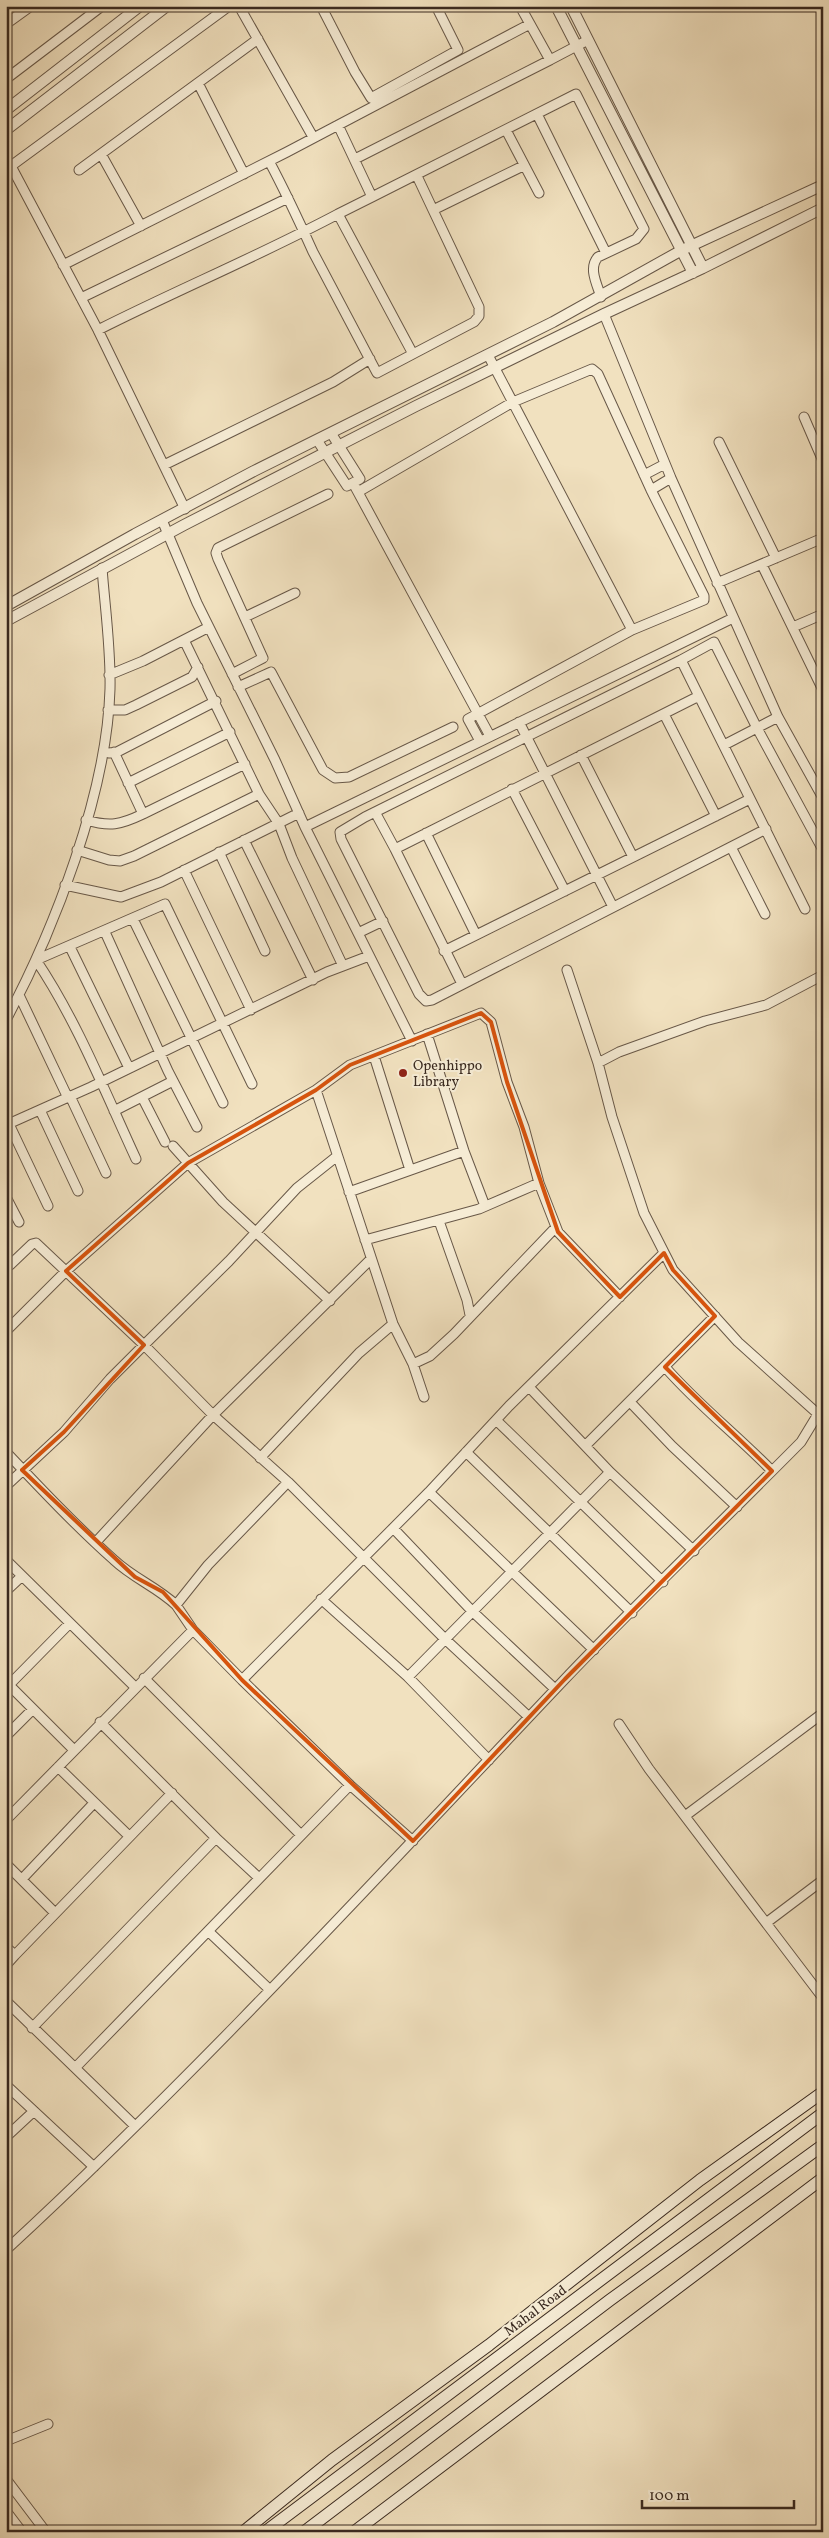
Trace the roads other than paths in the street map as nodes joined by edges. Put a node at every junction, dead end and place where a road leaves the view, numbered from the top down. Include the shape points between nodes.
1 (31, 6) edge
2 (102, 6) edge
3 (140, 6) edge
4 (167, 6) edge
5 (229, 6) edge
6 (239, 6) edge
7 (321, 6) edge
8 (436, 6) edge
9 (520, 6) edge
10 (556, 6) edge
11 (571, 6) edge
12 (6, 24) edge
13 (530, 24) junction
14 (258, 39) junction
15 (588, 40) junction
16 (576, 46) junction
17 (550, 60) junction
18 (6, 79) edge
19 (198, 83) junction
20 (6, 110) edge
21 (536, 114) junction
22 (338, 125) junction
23 (6, 130) edge
24 (506, 130) junction
25 (314, 137) junction
26 (101, 154) junction
27 (355, 159) junction
28 (269, 161) junction
29 (523, 166) junction
30 (79, 170) dead end
31 (244, 174) junction
32 (417, 176) junction
33 (823, 185) edge
34 (539, 193) dead end
35 (372, 197) junction
36 (288, 198) junction
37 (823, 208) edge
38 (433, 210) junction
39 (338, 214) junction
40 (141, 226) junction
41 (304, 232) junction
42 (693, 247) junction
43 (682, 250) junction
44 (606, 253) junction
45 (63, 265) junction
46 (703, 268) junction
47 (693, 273) junction
48 (601, 297) junction
49 (81, 298) junction
50 (604, 314) junction
51 (98, 330) junction
52 (413, 354) junction
53 (488, 355) junction
54 (370, 359) junction
55 (495, 367) junction
56 (513, 402) junction
57 (804, 417) dead end
58 (331, 433) junction
59 (317, 440) junction
60 (719, 442) dead end
61 (339, 446) junction
62 (326, 453) junction
63 (823, 461) edge
64 (665, 464) junction
65 (164, 465) junction
66 (644, 475) junction
67 (672, 478) junction
68 (353, 483) junction
69 (651, 490) junction
70 (358, 492) junction
71 (328, 494) dead end
72 (185, 509) junction
73 (162, 520) junction
74 (168, 533) junction
75 (823, 538) edge
76 (776, 558) junction
77 (762, 565) junction
78 (102, 568) junction
79 (717, 583) junction
80 (295, 593) dead end
81 (6, 606) edge
82 (823, 614) edge
83 (245, 617) junction
84 (733, 618) junction
85 (6, 621) edge
86 (209, 627) junction
87 (793, 627) junction
88 (632, 630) junction
89 (184, 640) junction
90 (263, 658) junction
91 (681, 660) junction
92 (198, 667) junction
93 (271, 672) junction
94 (232, 674) junction
95 (110, 675) junction
96 (238, 687) junction
97 (823, 690) edge
98 (699, 696) junction
99 (216, 701) junction
100 (108, 710) junction
101 (478, 714) junction
102 (664, 714) junction
103 (778, 717) junction
104 (519, 722) junction
105 (453, 727) dead end
106 (757, 728) junction
107 (230, 732) junction
108 (490, 736) junction
109 (526, 736) junction
110 (480, 741) junction
111 (724, 745) junction
112 (114, 752) junction
113 (104, 753) junction
114 (581, 755) junction
115 (245, 764) junction
116 (545, 772) junction
117 (128, 784) junction
118 (512, 789) junction
119 (821, 792) edge
120 (259, 794) junction
121 (750, 799) junction
122 (375, 812) junction
123 (299, 813) junction
124 (143, 814) junction
125 (716, 816) junction
126 (86, 820) junction
127 (279, 824) junction
128 (305, 827) junction
129 (766, 829) junction
130 (426, 834) junction
131 (244, 840) junction
132 (731, 846) junction
133 (395, 849) junction
134 (76, 850) junction
135 (823, 850) edge
136 (219, 852) junction
137 (633, 857) junction
138 (184, 870) junction
139 (597, 875) junction
140 (65, 885) junction
141 (565, 891) junction
142 (613, 907) junction
143 (805, 908) dead end
144 (765, 914) dead end
145 (134, 919) junction
146 (382, 921) junction
147 (104, 932) junction
148 (358, 933) junction
149 (476, 935) junction
150 (70, 947) junction
151 (265, 951) dead end
152 (444, 951) junction
153 (370, 956) junction
154 (36, 960) junction
155 (343, 966) junction
156 (567, 970) dead end
157 (823, 975) edge
158 (313, 980) junction
159 (462, 984) junction
160 (19, 995) junction
161 (251, 1010) junction
162 (6, 1020) edge
163 (224, 1022) junction
164 (427, 1034) junction
165 (192, 1037) junction
166 (412, 1040) junction
167 (160, 1053) junction
168 (374, 1056) junction
169 (598, 1063) junction
170 (130, 1068) junction
171 (173, 1081) junction
172 (101, 1082) junction
173 (252, 1084) dead end
174 (316, 1090) junction
175 (69, 1097) junction
176 (142, 1097) junction
177 (223, 1103) dead end
178 (40, 1110) junction
179 (114, 1111) junction
180 (8, 1124) edge
181 (197, 1127) dead end
182 (464, 1151) junction
183 (336, 1157) junction
184 (136, 1159) dead end
185 (188, 1163) junction
186 (410, 1170) junction
187 (106, 1173) dead end
188 (539, 1183) junction
189 (78, 1191) dead end
190 (349, 1192) junction
191 (6, 1196) edge
192 (48, 1206) dead end
193 (485, 1206) junction
194 (439, 1221) junction
195 (19, 1222) dead end
196 (556, 1226) junction
197 (256, 1230) junction
198 (366, 1240) junction
199 (664, 1252) junction
200 (370, 1260) junction
201 (10, 1265) dead end
202 (66, 1271) junction
203 (620, 1297) junction
204 (330, 1301) junction
205 (470, 1315) junction
206 (715, 1316) junction
207 (393, 1324) junction
208 (6, 1331) edge
209 (144, 1345) junction
210 (413, 1364) junction
211 (665, 1367) junction
212 (528, 1387) junction
213 (424, 1397) dead end
214 (630, 1402) junction
215 (820, 1414) edge
216 (213, 1415) junction
217 (496, 1420) junction
218 (586, 1445) junction
219 (6, 1452) edge
220 (466, 1452) junction
221 (260, 1458) junction
222 (22, 1470) junction
223 (772, 1471) junction
224 (610, 1472) junction
225 (288, 1482) junction
226 (6, 1486) edge
227 (429, 1492) junction
228 (580, 1502) junction
229 (737, 1507) junction
230 (393, 1528) junction
231 (549, 1533) junction
232 (96, 1542) junction
233 (694, 1551) junction
234 (363, 1558) junction
235 (6, 1560) edge
236 (510, 1572) junction
237 (22, 1576) junction
238 (663, 1582) junction
239 (6, 1591) edge
240 (321, 1599) junction
241 (176, 1605) junction
242 (472, 1611) junction
243 (632, 1613) junction
244 (70, 1623) junction
245 (193, 1630) junction
246 (445, 1639) junction
247 (594, 1650) junction
248 (408, 1677) junction
249 (144, 1678) junction
250 (242, 1680) junction
251 (7, 1684) edge
252 (135, 1687) junction
253 (556, 1689) junction
254 (33, 1709) junction
255 (823, 1713) edge
256 (529, 1717) junction
257 (100, 1722) junction
258 (619, 1724) dead end
259 (6, 1736) edge
260 (73, 1750) junction
261 (488, 1760) junction
262 (58, 1768) junction
263 (350, 1786) junction
264 (172, 1793) junction
265 (94, 1804) junction
266 (685, 1816) junction
267 (6, 1820) edge
268 (301, 1835) junction
269 (128, 1836) junction
270 (216, 1838) junction
271 (413, 1842) junction
272 (6, 1864) edge
273 (259, 1878) junction
274 (22, 1879) junction
275 (823, 1880) edge
276 (56, 1913) junction
277 (766, 1924) junction
278 (208, 1930) junction
279 (6, 1946) edge
280 (15, 1955) junction
281 (6, 1965) edge
282 (269, 1989) junction
283 (823, 1998) edge
284 (6, 2001) edge
285 (32, 2028) junction
286 (76, 2067) junction
287 (6, 2085) edge
288 (823, 2092) edge
289 (34, 2111) junction
290 (823, 2112) edge
291 (136, 2126) junction
292 (6, 2137) edge
293 (823, 2145) edge
294 (94, 2167) junction
295 (823, 2178) edge
296 (6, 2250) edge
297 (48, 2424) dead end
298 (6, 2441) edge
299 (6, 2479) edge
300 (6, 2511) edge
301 (22, 2532) edge
302 (46, 2532) edge
303 (243, 2532) edge
304 (265, 2532) edge
305 (304, 2532) edge
306 (354, 2532) edge

1 - 12 street
2 - 18 street
3 - 20 street
4 - 23 street
5 - 45 street via 11,166
6 - 14 street
7 - 8 street via 372,98 458,50
9 - 13 street
10 - 16 street
11 - 15 street
13 - 17 street
13 - 22 street
14 - 19 street
14 - 25 street
15 - 16 street
15 - 42 street
16 - 17 street
16 - 43 street
17 - 27 street
19 - 26 street
19 - 31 street
21 - 24 street
21 - 44 street
21 - 44 street via 576,94 615,171 644,229 636,239
22 - 25 street
22 - 27 street
24 - 29 street
24 - 32 street
25 - 28 street
26 - 30 street
26 - 40 street
27 - 35 street
28 - 31 street
28 - 36 street
29 - 34 street
29 - 38 street
31 - 40 street
32 - 35 street
32 - 38 street
33 - 42 street
35 - 39 street
36 - 41 street
36 - 49 street
37 - 46 street
38 - 52 street via 479,307 479,316 474,322
39 - 41 street
39 - 52 street
40 - 45 street
41 - 51 street
41 - 54 street
42 - 43 street
42 - 46 street
43 - 47 street
43 - 48 street
44 - 48 street via 598,257 592,268
45 - 49 street
46 - 47 street
47 - 50 street
48 - 53 street
49 - 51 street
50 - 55 street
50 - 64 street
51 - 65 street
52 - 54 street via 377,374
53 - 55 street
53 - 58 street
54 - 65 street via 333,382
55 - 56 street
55 - 61 street
56 - 66 street via 595,370
56 - 70 street
56 - 88 street
57 - 63 street
58 - 59 street
58 - 61 street
59 - 62 street
59 - 72 street
60 - 76 street
61 - 62 street
61 - 68 street via 360,479
62 - 68 street via 347,486
62 - 74 street
64 - 66 street
64 - 67 street
65 - 72 street
66 - 69 street
67 - 69 street
67 - 79 street
68 - 70 street
69 - 88 street via 704,600
70 - 101 street
71 - 83 street via 218,548 218,559
72 - 73 street
73 - 74 street
73 - 81 street
74 - 78 street
74 - 86 street
75 - 76 street
76 - 77 street
77 - 79 street
77 - 87 street
78 - 85 street
78 - 95 street
79 - 84 street
80 - 83 street
82 - 87 street
83 - 90 street
84 - 103 street
84 - 104 street
86 - 89 street
86 - 94 street
87 - 97 street
88 - 101 street
89 - 92 street
89 - 95 street
90 - 93 street
90 - 94 street
91 - 98 street
91 - 106 street via 714,642
91 - 109 street
92 - 99 street
92 - 100 street via 192,677 136,705 125,710
93 - 96 street
93 - 105 street via 323,770 336,778 349,777
94 - 96 street
95 - 100 street
96 - 123 street
98 - 102 street
98 - 111 street
99 - 107 street
99 - 112 street
100 - 113 street
101 - 108 street
101 - 110 street via 468,719
102 - 114 street
102 - 125 street
103 - 106 street
103 - 119 street
104 - 108 street
104 - 109 street
106 - 111 street
106 - 135 street
107 - 115 street
107 - 117 street
108 - 110 street
109 - 116 street
109 - 122 street
110 - 128 street
111 - 121 street
112 - 113 street
112 - 117 street
113 - 126 street
114 - 116 street
114 - 137 street
115 - 120 street
115 - 124 street
116 - 118 street
116 - 139 street
117 - 124 street
118 - 130 street
118 - 141 street
120 - 127 street
120 - 134 street via 120,861
121 - 125 street
121 - 129 street
122 - 133 street
122 - 146 street via 340,832
123 - 127 street
123 - 128 street
124 - 126 street via 106,826
125 - 137 street
126 - 134 street
127 - 131 street
127 - 155 street
128 - 148 street
129 - 132 street
129 - 143 street
130 - 133 street
130 - 149 street
131 - 136 street
131 - 158 street
132 - 142 street
132 - 144 street
133 - 152 street
134 - 140 street
136 - 138 street
136 - 151 street
137 - 139 street
138 - 140 street via 121,897
138 - 161 street
139 - 141 street
139 - 142 street
140 - 154 street
141 - 149 street
142 - 159 street
145 - 147 street
145 - 163 street via 165,904
145 - 165 street
146 - 148 street
146 - 159 street via 419,994 426,1001
147 - 150 street
147 - 167 street
148 - 153 street
149 - 152 street
150 - 154 street
150 - 170 street
152 - 159 street
153 - 155 street
153 - 166 street
154 - 160 street
154 - 172 street via 58,994
155 - 158 street
156 - 169 street
157 - 169 street via 766,1004 696,1024
158 - 161 street
160 - 162 street
160 - 175 street
161 - 163 street
163 - 165 street
163 - 173 street
164 - 166 street
164 - 182 street
164 - 188 street via 481,1013 491,1022
165 - 167 street
165 - 177 street
166 - 168 street
167 - 170 street
167 - 171 street
168 - 174 street via 350,1065
168 - 186 street
169 - 199 street via 644,1213
170 - 172 street
171 - 176 street
171 - 181 street
172 - 175 street
172 - 179 street
174 - 183 street
174 - 185 street
175 - 178 street
175 - 187 street
176 - 179 street
176 - 185 street via 169,1144
178 - 180 street
178 - 189 street
179 - 184 street
180 - 192 street
182 - 186 street
182 - 193 street
183 - 190 street
183 - 197 street via 298,1188
185 - 197 street via 223,1202
185 - 202 street
186 - 190 street
188 - 193 street
188 - 196 street
190 - 198 street
191 - 195 street
193 - 194 street
194 - 198 street
194 - 205 street via 468,1300
196 - 203 street via 569,1245
196 - 205 street
197 - 204 street
197 - 209 street
198 - 200 street
199 - 203 street
199 - 206 street via 673,1270
200 - 204 street
200 - 207 street
201 - 202 street via 36,1243
202 - 208 street
202 - 209 street
203 - 212 street
204 - 216 street
205 - 210 street via 430,1356
206 - 211 street
206 - 215 street via 738,1342
207 - 210 street
207 - 221 street via 359,1353
209 - 216 street
209 - 222 street via 64,1432
210 - 213 street
211 - 214 street
211 - 223 street via 689,1394 736,1434
212 - 217 street
212 - 218 street
214 - 218 street
214 - 229 street
215 - 223 street via 801,1442
216 - 221 street
216 - 232 street
217 - 220 street
217 - 228 street
218 - 224 street
219 - 222 street
220 - 227 street
220 - 231 street
221 - 225 street
222 - 226 street
222 - 232 street
223 - 229 street
224 - 228 street
224 - 233 street
225 - 234 street
225 - 241 street via 208,1565
227 - 230 street
227 - 236 street
228 - 231 street
228 - 238 street
229 - 233 street
230 - 234 street
230 - 242 street
231 - 236 street
231 - 243 street
232 - 241 street via 135,1577 163,1592
233 - 238 street
234 - 240 street
234 - 246 street
235 - 237 street
236 - 242 street
236 - 247 street
237 - 239 street
237 - 244 street
238 - 243 street
240 - 248 street
240 - 250 street
241 - 245 street
242 - 246 street
242 - 253 street
243 - 247 street
244 - 251 street
244 - 252 street
245 - 249 street
245 - 250 street
246 - 248 street
246 - 256 street
247 - 253 street
248 - 261 street
249 - 252 street
249 - 268 street
250 - 263 street
251 - 254 street
252 - 257 street
253 - 256 street
254 - 259 street
254 - 260 street
255 - 266 street
256 - 261 street
257 - 260 street
257 - 264 street
258 - 266 street
260 - 262 street
261 - 271 street
262 - 265 street
262 - 267 street
263 - 268 street
263 - 271 street
264 - 269 street
264 - 270 street
265 - 269 street
265 - 274 street
266 - 277 street
268 - 273 street
269 - 276 street
270 - 273 street
270 - 285 street
271 - 282 street
272 - 274 street
273 - 278 street
274 - 276 street
275 - 277 street
276 - 280 street
277 - 283 street
278 - 282 street
278 - 286 street
279 - 280 street
280 - 281 street
282 - 291 street
284 - 285 street
285 - 286 street
286 - 291 street
287 - 289 street
288 - 303 main road via 700,2180 489,2345 332,2460
289 - 292 street
289 - 294 street
290 - 304 main road, Mahal Road
291 - 294 street
293 - 305 main road via 610,2300
294 - 296 street
295 - 306 main road
297 - 298 street
299 - 302 street
300 - 301 street

